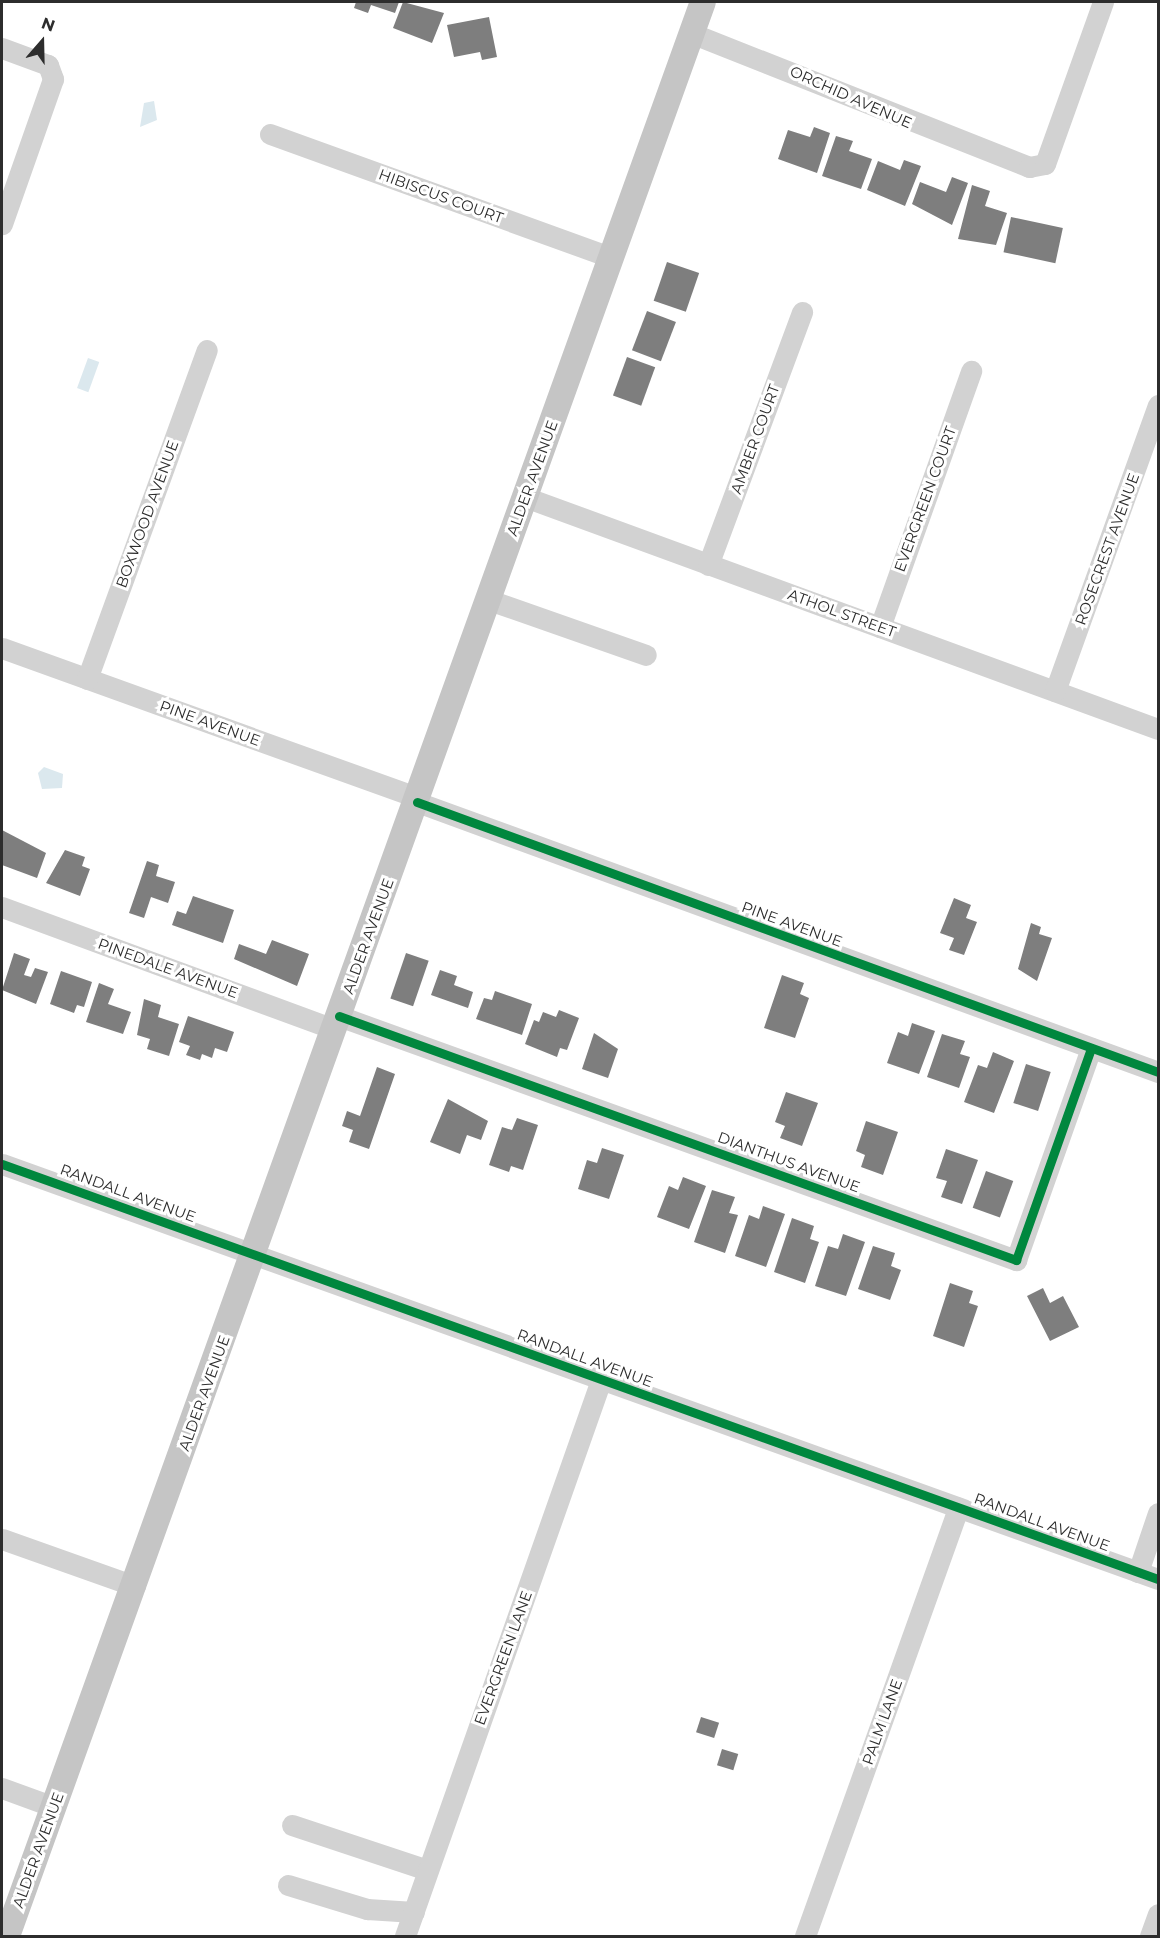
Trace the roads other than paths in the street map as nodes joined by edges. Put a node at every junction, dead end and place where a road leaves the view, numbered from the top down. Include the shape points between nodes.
1 (703, 2) edge
2 (1103, 2) edge
3 (691, 33) junction
4 (2, 48) edge
5 (270, 134) dead end
6 (2, 224) edge
7 (612, 258) junction
8 (802, 312) dead end
9 (207, 350) dead end
10 (971, 371) dead end
11 (1158, 405) edge
12 (525, 497) junction
13 (708, 565) junction
14 (489, 600) junction
15 (880, 627) junction
16 (2, 648) edge
17 (646, 655) dead end
18 (87, 678) junction
19 (1055, 692) junction
20 (1158, 729) edge
21 (417, 800) junction
22 (2, 908) edge
23 (336, 1023) junction
24 (1091, 1048) junction
25 (1158, 1072) edge
26 (2, 1164) edge
27 (255, 1254) junction
28 (601, 1380) junction
29 (958, 1508) junction
30 (1158, 1513) edge
31 (2, 1539) edge
32 (1138, 1572) junction
33 (1158, 1579) edge
34 (135, 1586) junction
35 (2, 1788) edge
36 (54, 1807) junction
37 (292, 1825) dead end
38 (427, 1870) junction
39 (288, 1885) dead end
40 (414, 1912) junction
41 (1158, 1914) edge
42 (7, 1936) edge
43 (405, 1936) edge
44 (805, 1936) edge
45 (1150, 1936) edge

1 - 3 main road, ALDER AVENUE
2 - 3 street, ORCHID AVENUE via 1045,164 1029,167 902,121 818,79
3 - 7 main road, ALDER AVENUE
4 - 6 street via 48,65 53,79
5 - 7 street, HIBISCUS COURT
7 - 12 main road, ALDER AVENUE
8 - 13 street, AMBER COURT
9 - 18 street, BOXWOOD AVENUE
10 - 15 street, EVERGREEN COURT
11 - 19 street, ROSECREST AVENUE
12 - 13 street, ATHOL STREET
12 - 14 main road, ALDER AVENUE
13 - 15 street, ATHOL STREET
14 - 17 street
14 - 21 main road, ALDER AVENUE
15 - 19 street, ATHOL STREET
16 - 18 street, PINE AVENUE
18 - 21 street, PINE AVENUE
19 - 20 street, ATHOL STREET
21 - 23 main road, ALDER AVENUE
21 - 24 street, PINE AVENUE
22 - 23 street, PINEDALE AVENUE
23 - 24 street, DIANTHUS AVENUE via 1016,1260
23 - 27 main road, ALDER AVENUE
24 - 25 street, PINE AVENUE
26 - 27 street, RANDALL AVENUE
27 - 28 street, RANDALL AVENUE
27 - 34 main road, ALDER AVENUE
28 - 29 street, RANDALL AVENUE
28 - 38 street, EVERGREEN LANE
29 - 32 street, RANDALL AVENUE
29 - 44 street, PALM LANE
30 - 32 street
31 - 34 street
32 - 33 street, RANDALL AVENUE
34 - 36 main road, ALDER AVENUE
35 - 36 street
36 - 42 main road, ALDER AVENUE
37 - 38 street
38 - 40 street, EVERGREEN LANE
39 - 40 street via 367,1909
40 - 43 street, EVERGREEN LANE
41 - 45 street

